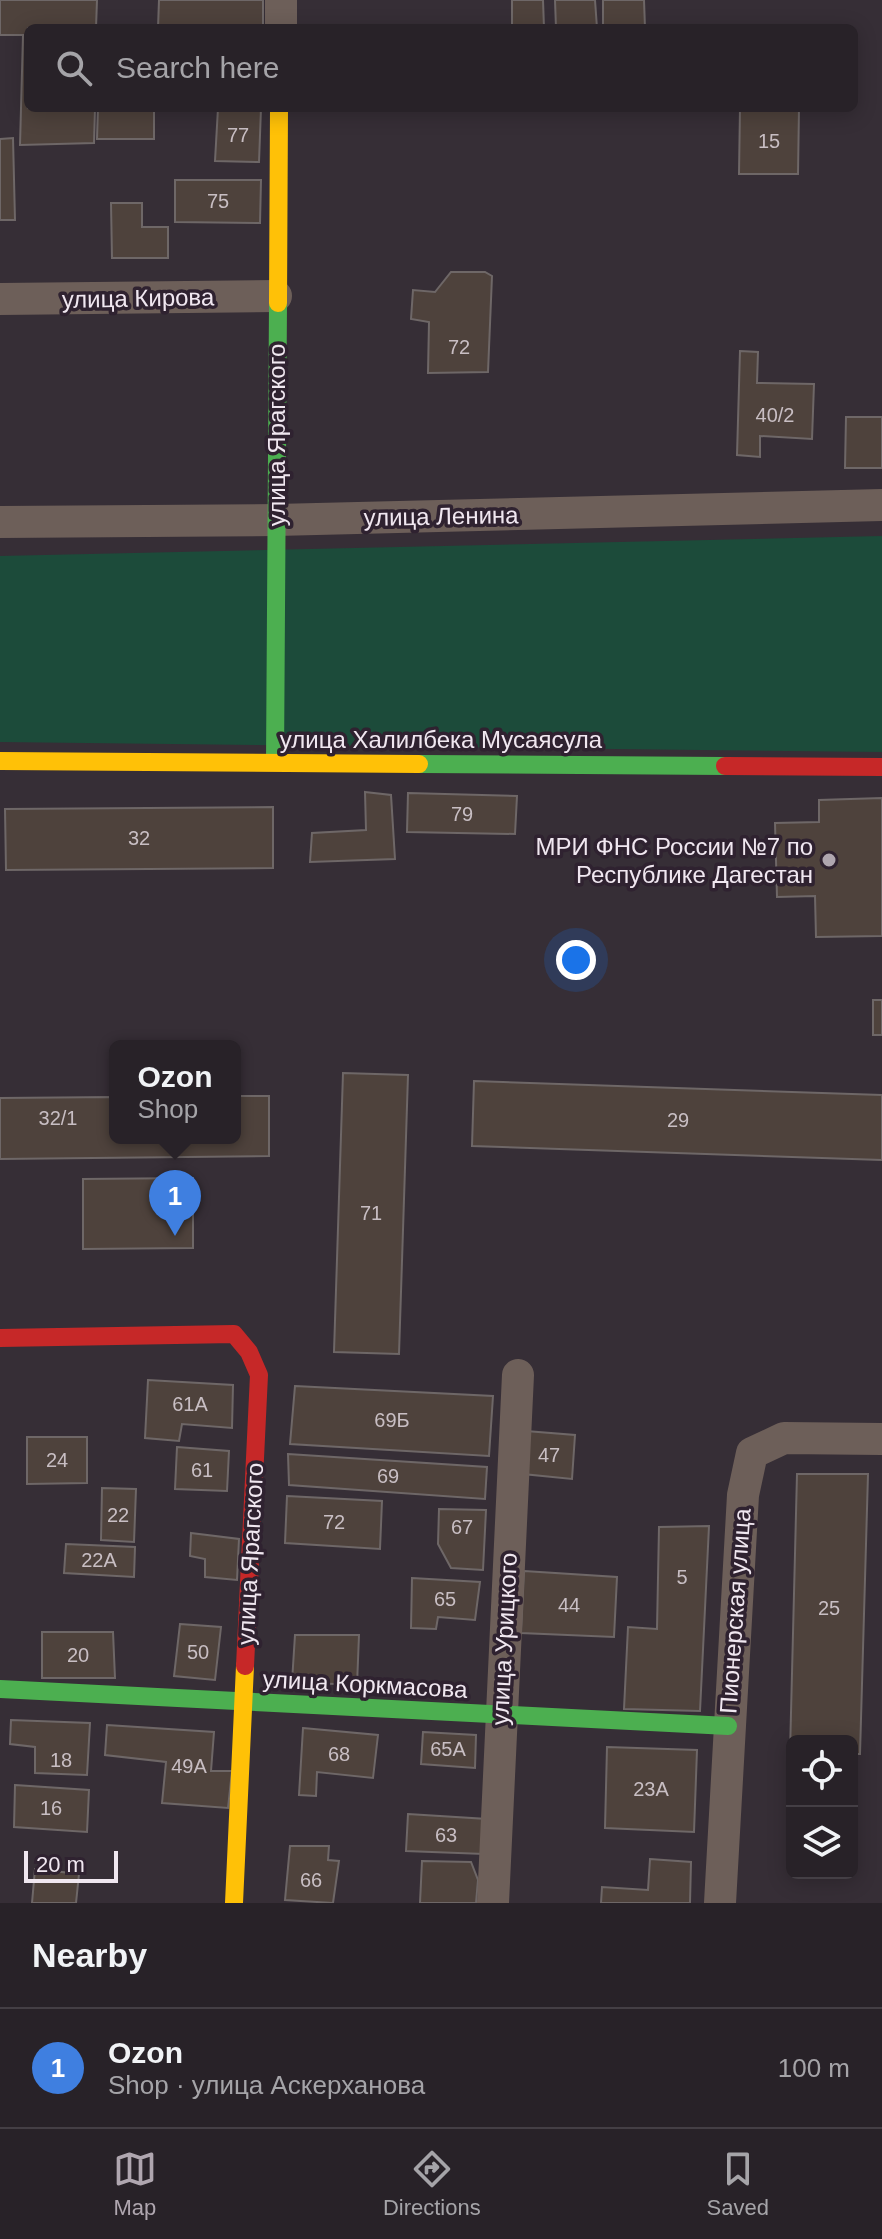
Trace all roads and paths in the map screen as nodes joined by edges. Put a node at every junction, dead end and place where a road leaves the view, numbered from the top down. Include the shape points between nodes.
1 (281, 0) edge
2 (281, 24) edge
3 (279, 112) edge
4 (276, 296) junction
5 (0, 299) edge
6 (882, 505) edge
7 (276, 520) junction
8 (0, 522) edge
9 (0, 761) edge
10 (275, 762) junction
11 (882, 767) edge
12 (0, 1338) edge
13 (518, 1375) dead end
14 (882, 1439) edge
15 (0, 1689) edge
16 (243, 1702) junction
17 (500, 1714) junction
18 (728, 1726) junction
19 (234, 1903) edge
20 (493, 1903) edge
21 (720, 1903) edge

1 - 2 street
3 - 4 street, улица Ярагского
4 - 5 street, улица Кирова
4 - 7 street, улица Ярагского
6 - 7 street, улица Ленина
7 - 8 street, улица Ленина
7 - 10 street, улица Ярагского
9 - 10 street, улица Халилбека Мусаясула
10 - 11 street, улица Халилбека Мусаясула
12 - 16 street, улица Ярагского via 234,1334 249,1352 259,1375
13 - 17 street, улица Урицкого
14 - 18 street, Пионерская улица via 784,1438 752,1453 743,1495
15 - 16 street, улица Коркмасова
16 - 17 street, улица Коркмасова
16 - 19 street, улица Ярагского
17 - 18 street, улица Коркмасова
17 - 20 street, улица Урицкого
18 - 21 street, Пионерская улица

